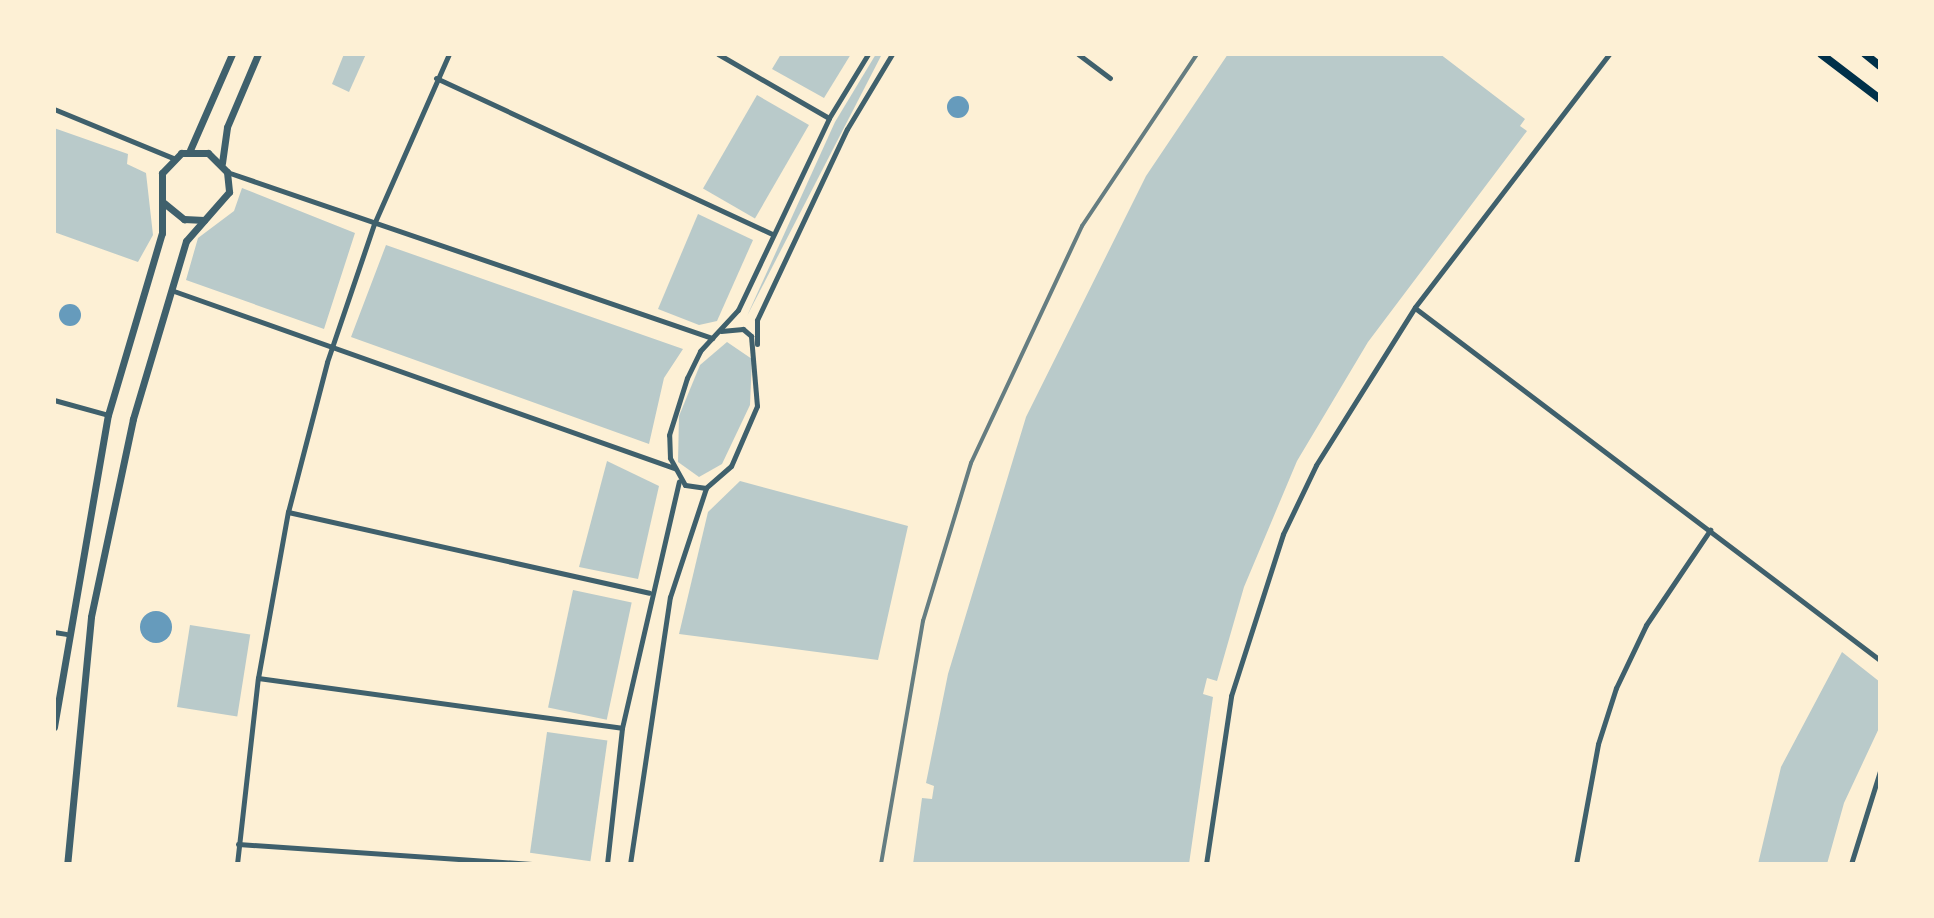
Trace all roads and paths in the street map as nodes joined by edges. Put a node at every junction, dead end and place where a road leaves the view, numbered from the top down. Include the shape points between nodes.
1 (232, 54) edge
2 (258, 54) edge
3 (449, 54) edge
4 (718, 54) edge
5 (868, 54) edge
6 (892, 54) edge
7 (1078, 54) edge
8 (1609, 54) edge
9 (1821, 54) edge
10 (1865, 54) edge
11 (1880, 66) edge
12 (436, 78) junction
13 (1110, 78) dead end
14 (1880, 99) edge
15 (54, 109) edge
16 (829, 118) junction
17 (190, 150) junction
18 (173, 158) junction
19 (222, 163) junction
20 (227, 172) junction
21 (164, 203) junction
22 (204, 220) junction
23 (374, 224) junction
24 (772, 234) junction
25 (170, 289) junction
26 (1415, 307) junction
27 (721, 331) junction
28 (713, 338) junction
29 (332, 349) junction
30 (757, 349) junction
31 (54, 400) edge
32 (108, 415) junction
33 (674, 468) junction
34 (679, 481) junction
35 (706, 488) junction
36 (288, 512) junction
37 (1710, 530) junction
38 (649, 593) junction
39 (54, 632) edge
40 (66, 634) junction
41 (1880, 660) edge
42 (258, 678) junction
43 (54, 727) edge
44 (622, 728) junction
45 (1880, 771) edge
46 (238, 844) junction
47 (67, 864) edge
48 (237, 864) edge
49 (535, 864) edge
50 (607, 864) edge
51 (630, 864) edge
52 (1206, 864) edge
53 (1576, 864) edge
54 (1851, 864) edge

1 - 17 street
2 - 19 street via 227,127
3 - 12 street
4 - 16 street
5 - 16 street
6 - 30 street via 847,129 757,320
7 - 13 street
8 - 26 street
9 - 14 main road
10 - 11 main road
12 - 23 street
12 - 24 street
15 - 18 street
16 - 24 street
17 - 18 street
17 - 19 street
18 - 21 street via 160,182
19 - 20 street
20 - 22 street via 226,201
20 - 23 street
21 - 22 street via 184,219
21 - 32 street via 162,233
22 - 25 street via 186,241
23 - 28 street
23 - 29 street
24 - 27 street via 738,310
25 - 29 street
25 - 47 street via 133,419 91,617
26 - 37 street
26 - 52 street via 1352,399 1283,534 1231,696
27 - 28 street
27 - 30 street via 743,329
28 - 33 street via 673,413
29 - 33 street
29 - 36 street
30 - 35 street via 752,422 731,466
31 - 32 street
32 - 40 street
33 - 34 street
34 - 35 street
34 - 38 street
35 - 51 street via 670,597
36 - 38 street
36 - 42 street
37 - 41 street
37 - 53 street via 1646,625 1616,688 1598,744
38 - 44 street
39 - 40 street
40 - 43 street
42 - 44 street
42 - 46 street
44 - 50 street
45 - 54 street
46 - 48 street
46 - 49 street

